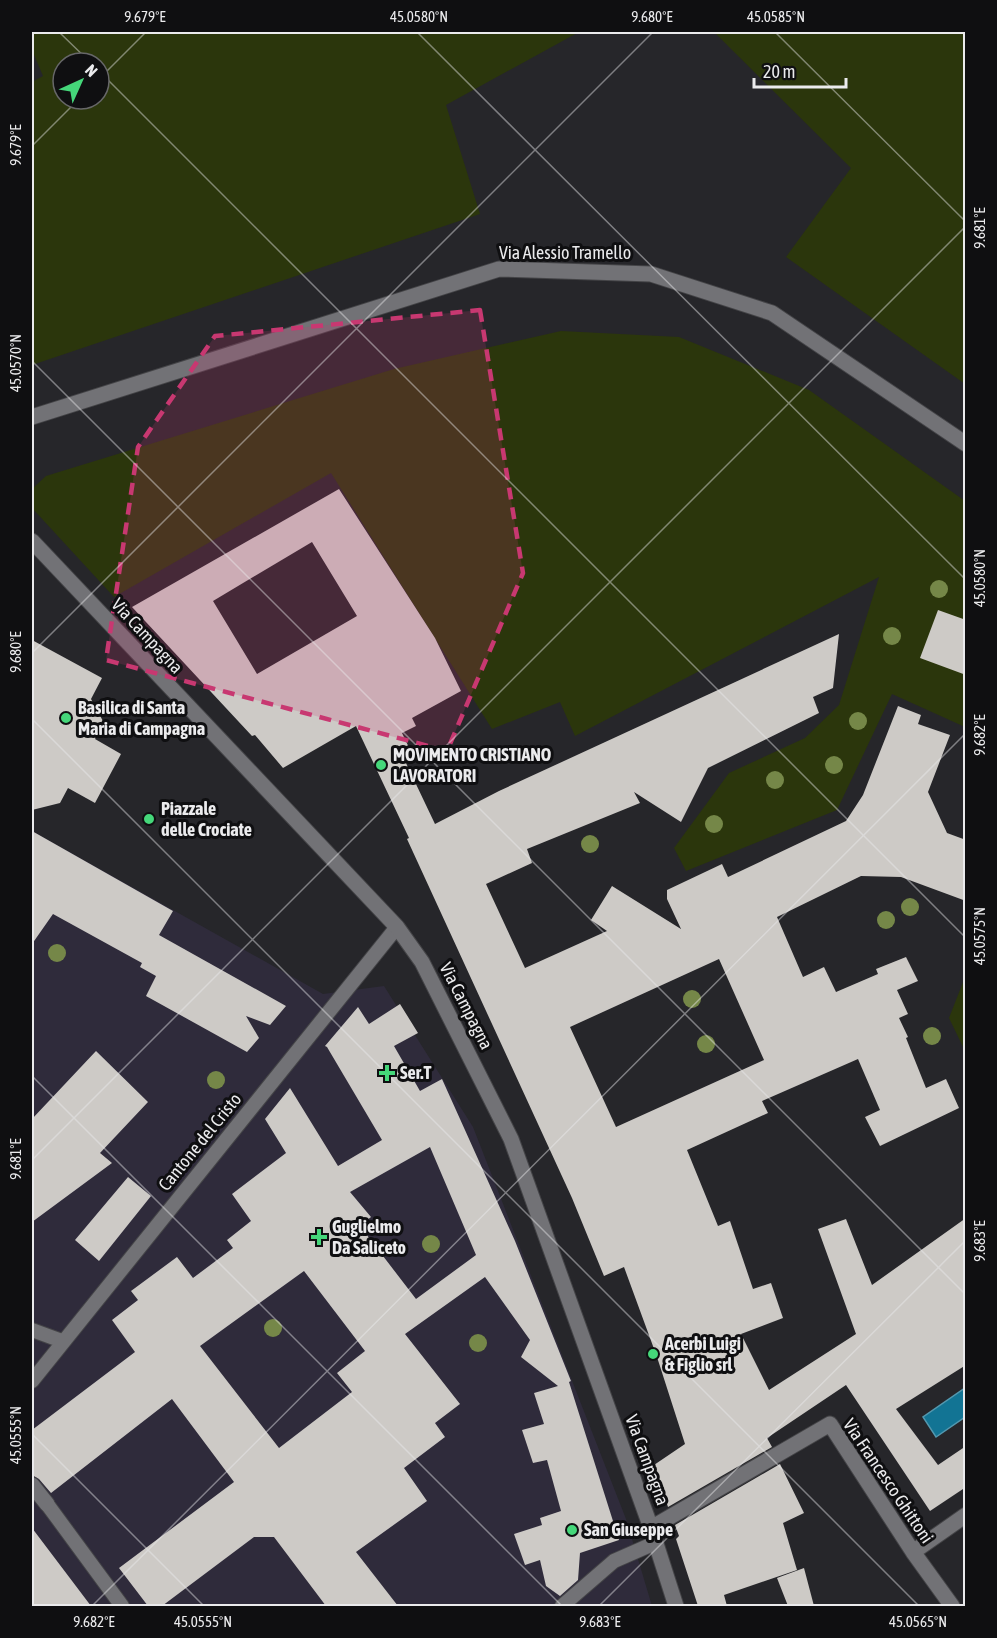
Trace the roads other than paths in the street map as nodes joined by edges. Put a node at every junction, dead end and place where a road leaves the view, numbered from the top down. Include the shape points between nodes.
1 (32, 417) edge
2 (966, 444) edge
3 (32, 542) edge
4 (397, 927) junction
5 (32, 1330) edge
6 (62, 1341) junction
7 (32, 1381) edge
8 (32, 1485) edge
9 (47, 1504) joint
10 (966, 1515) edge
11 (653, 1535) junction
12 (913, 1552) junction
13 (122, 1606) edge
14 (562, 1606) edge
15 (676, 1606) edge
16 (952, 1606) edge

1 - 2 street, Via Alessio Tramello via 499,269 640,273 772,313
3 - 4 street, Via Campagna
4 - 6 lane, Cantone del Cristo
4 - 11 street, Via Campagna via 422,962 511,1140
5 - 6 lane
6 - 7 lane, Cantone del Cristo
8 - 9 street
9 - 13 lane
10 - 12 street
11 - 12 street, Via Francesco Ghittoni via 830,1424
11 - 14 lane via 614,1561
11 - 15 street, Via Campagna
12 - 16 street, Via Francesco Ghittoni

